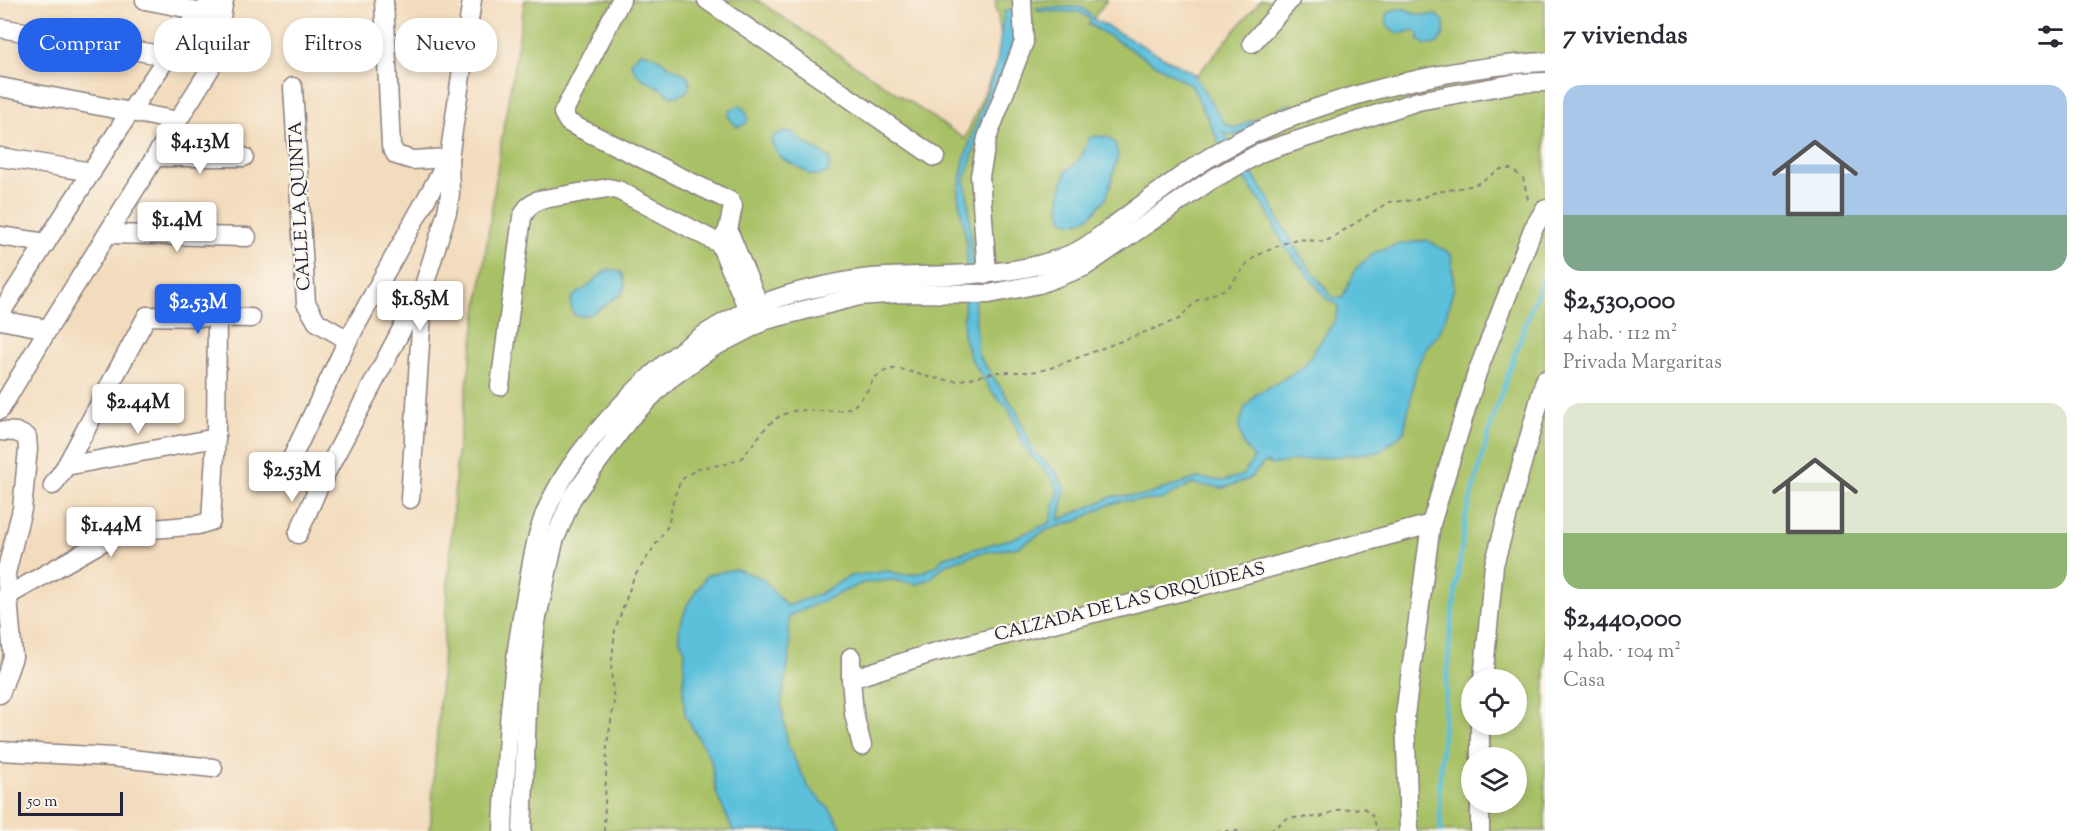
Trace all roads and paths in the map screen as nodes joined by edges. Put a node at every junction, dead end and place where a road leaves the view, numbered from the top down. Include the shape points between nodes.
1 (145, 0) edge
2 (384, 0) edge
3 (472, 0) edge
4 (621, 0) edge
5 (707, 0) edge
6 (1022, 0) edge
7 (1290, 0) edge
8 (223, 1) edge
9 (198, 12) junction
10 (194, 18) edge
11 (209, 18) edge
12 (221, 18) edge
13 (0, 28) edge
14 (1252, 43) dead end
15 (154, 54) edge
16 (1545, 62) edge
17 (156, 72) edge
18 (208, 72) edge
19 (1545, 81) edge
20 (0, 87) edge
21 (293, 87) dead end
22 (1388, 88) junction
23 (1392, 109) junction
24 (130, 112) junction
25 (178, 121) junction
26 (0, 157) edge
27 (156, 157) junction
28 (244, 158) dead end
29 (449, 158) junction
30 (936, 158) dead end
31 (92, 172) junction
32 (1541, 206) edge
33 (108, 234) junction
34 (0, 236) edge
35 (247, 237) dead end
36 (724, 237) junction
37 (46, 243) junction
38 (1007, 271) junction
39 (987, 274) junction
40 (947, 284) junction
41 (423, 289) junction
42 (1012, 289) junction
43 (0, 314) edge
44 (757, 315) junction
45 (217, 317) junction
46 (251, 318) dead end
47 (0, 320) edge
48 (48, 329) junction
49 (348, 340) junction
50 (1545, 380) edge
51 (501, 386) dead end
52 (0, 410) edge
53 (0, 431) edge
54 (216, 438) junction
55 (66, 466) junction
56 (53, 485) dead end
57 (319, 486) junction
58 (410, 499) dead end
59 (1431, 524) junction
60 (298, 534) dead end
61 (6, 596) junction
62 (850, 657) dead end
63 (1484, 669) edge
64 (851, 679) junction
65 (0, 694) edge
66 (862, 746) dead end
67 (0, 751) edge
68 (514, 763) junction
69 (213, 768) dead end
70 (1480, 813) edge
71 (504, 831) edge
72 (522, 831) edge
73 (604, 831) edge
74 (1216, 831) edge
75 (1239, 831) edge
76 (1270, 831) edge
77 (1378, 831) edge
78 (1409, 831) edge
79 (1480, 831) edge

1 - 9 street
2 - 29 street via 391,146 396,155 412,160
3 - 29 street
4 - 36 street via 563,113 577,127 730,201 733,206
5 - 30 street
6 - 39 street via 1024,42 987,138 980,176
7 - 14 street
8 - 9 street
8 - 12 street
9 - 10 street
9 - 11 street
13 - 15 street
16 - 22 street via 1429,78
17 - 24 street
18 - 25 street
19 - 23 street via 1418,101
20 - 24 street
21 - 49 street, CALLE LA QUINTA via 306,303 317,322
22 - 23 street
22 - 38 street via 1346,98 1252,134 1202,162 1078,251
23 - 42 street via 1262,152 1211,180 1084,267 1039,284
24 - 25 street
24 - 31 street
25 - 27 street
26 - 31 street
27 - 28 street
27 - 33 street
29 - 41 street via 447,213
29 - 49 street
31 - 37 street
32 - 59 street via 1477,373
32 - 73 path via 1528,199 1523,178 1511,169 1502,169 1475,185 1416,200 1389,202 1325,242 1297,239 1256,256 1228,288 1196,301 1179,319 1031,372 996,372 957,381 897,368 885,371 874,378 853,407 797,410 781,415 741,459 698,468 681,480 668,526 634,577 615,630 611,670 614,704 607,744
33 - 35 street
33 - 48 street
34 - 37 street
36 - 44 street
36 - 51 street via 608,188 538,200 522,217
37 - 43 street
38 - 39 street
38 - 42 street
39 - 40 street
40 - 42 street via 988,294
40 - 44 street
41 - 57 street
41 - 58 street
44 - 68 street via 668,380 630,419 572,498 554,541 536,622
45 - 46 street
45 - 54 street
45 - 55 street via 147,316
47 - 48 street
48 - 52 street
49 - 57 street via 289,464 292,472
50 - 63 street via 1494,565
53 - 61 street via 27,437 28,449 22,509 6,573
54 - 55 street
54 - 61 street via 212,521 120,532
55 - 56 street
57 - 60 street
59 - 64 street, CALZADA DE LAS ORQUÍDEAS via 932,653
59 - 78 street via 1405,715
61 - 65 street via 13,657
62 - 64 street
64 - 66 street
67 - 69 street
68 - 71 street
68 - 72 street
70 - 79 street
74 - 75 path
76 - 77 path via 1288,818 1320,817 1337,810 1364,808 1372,815

